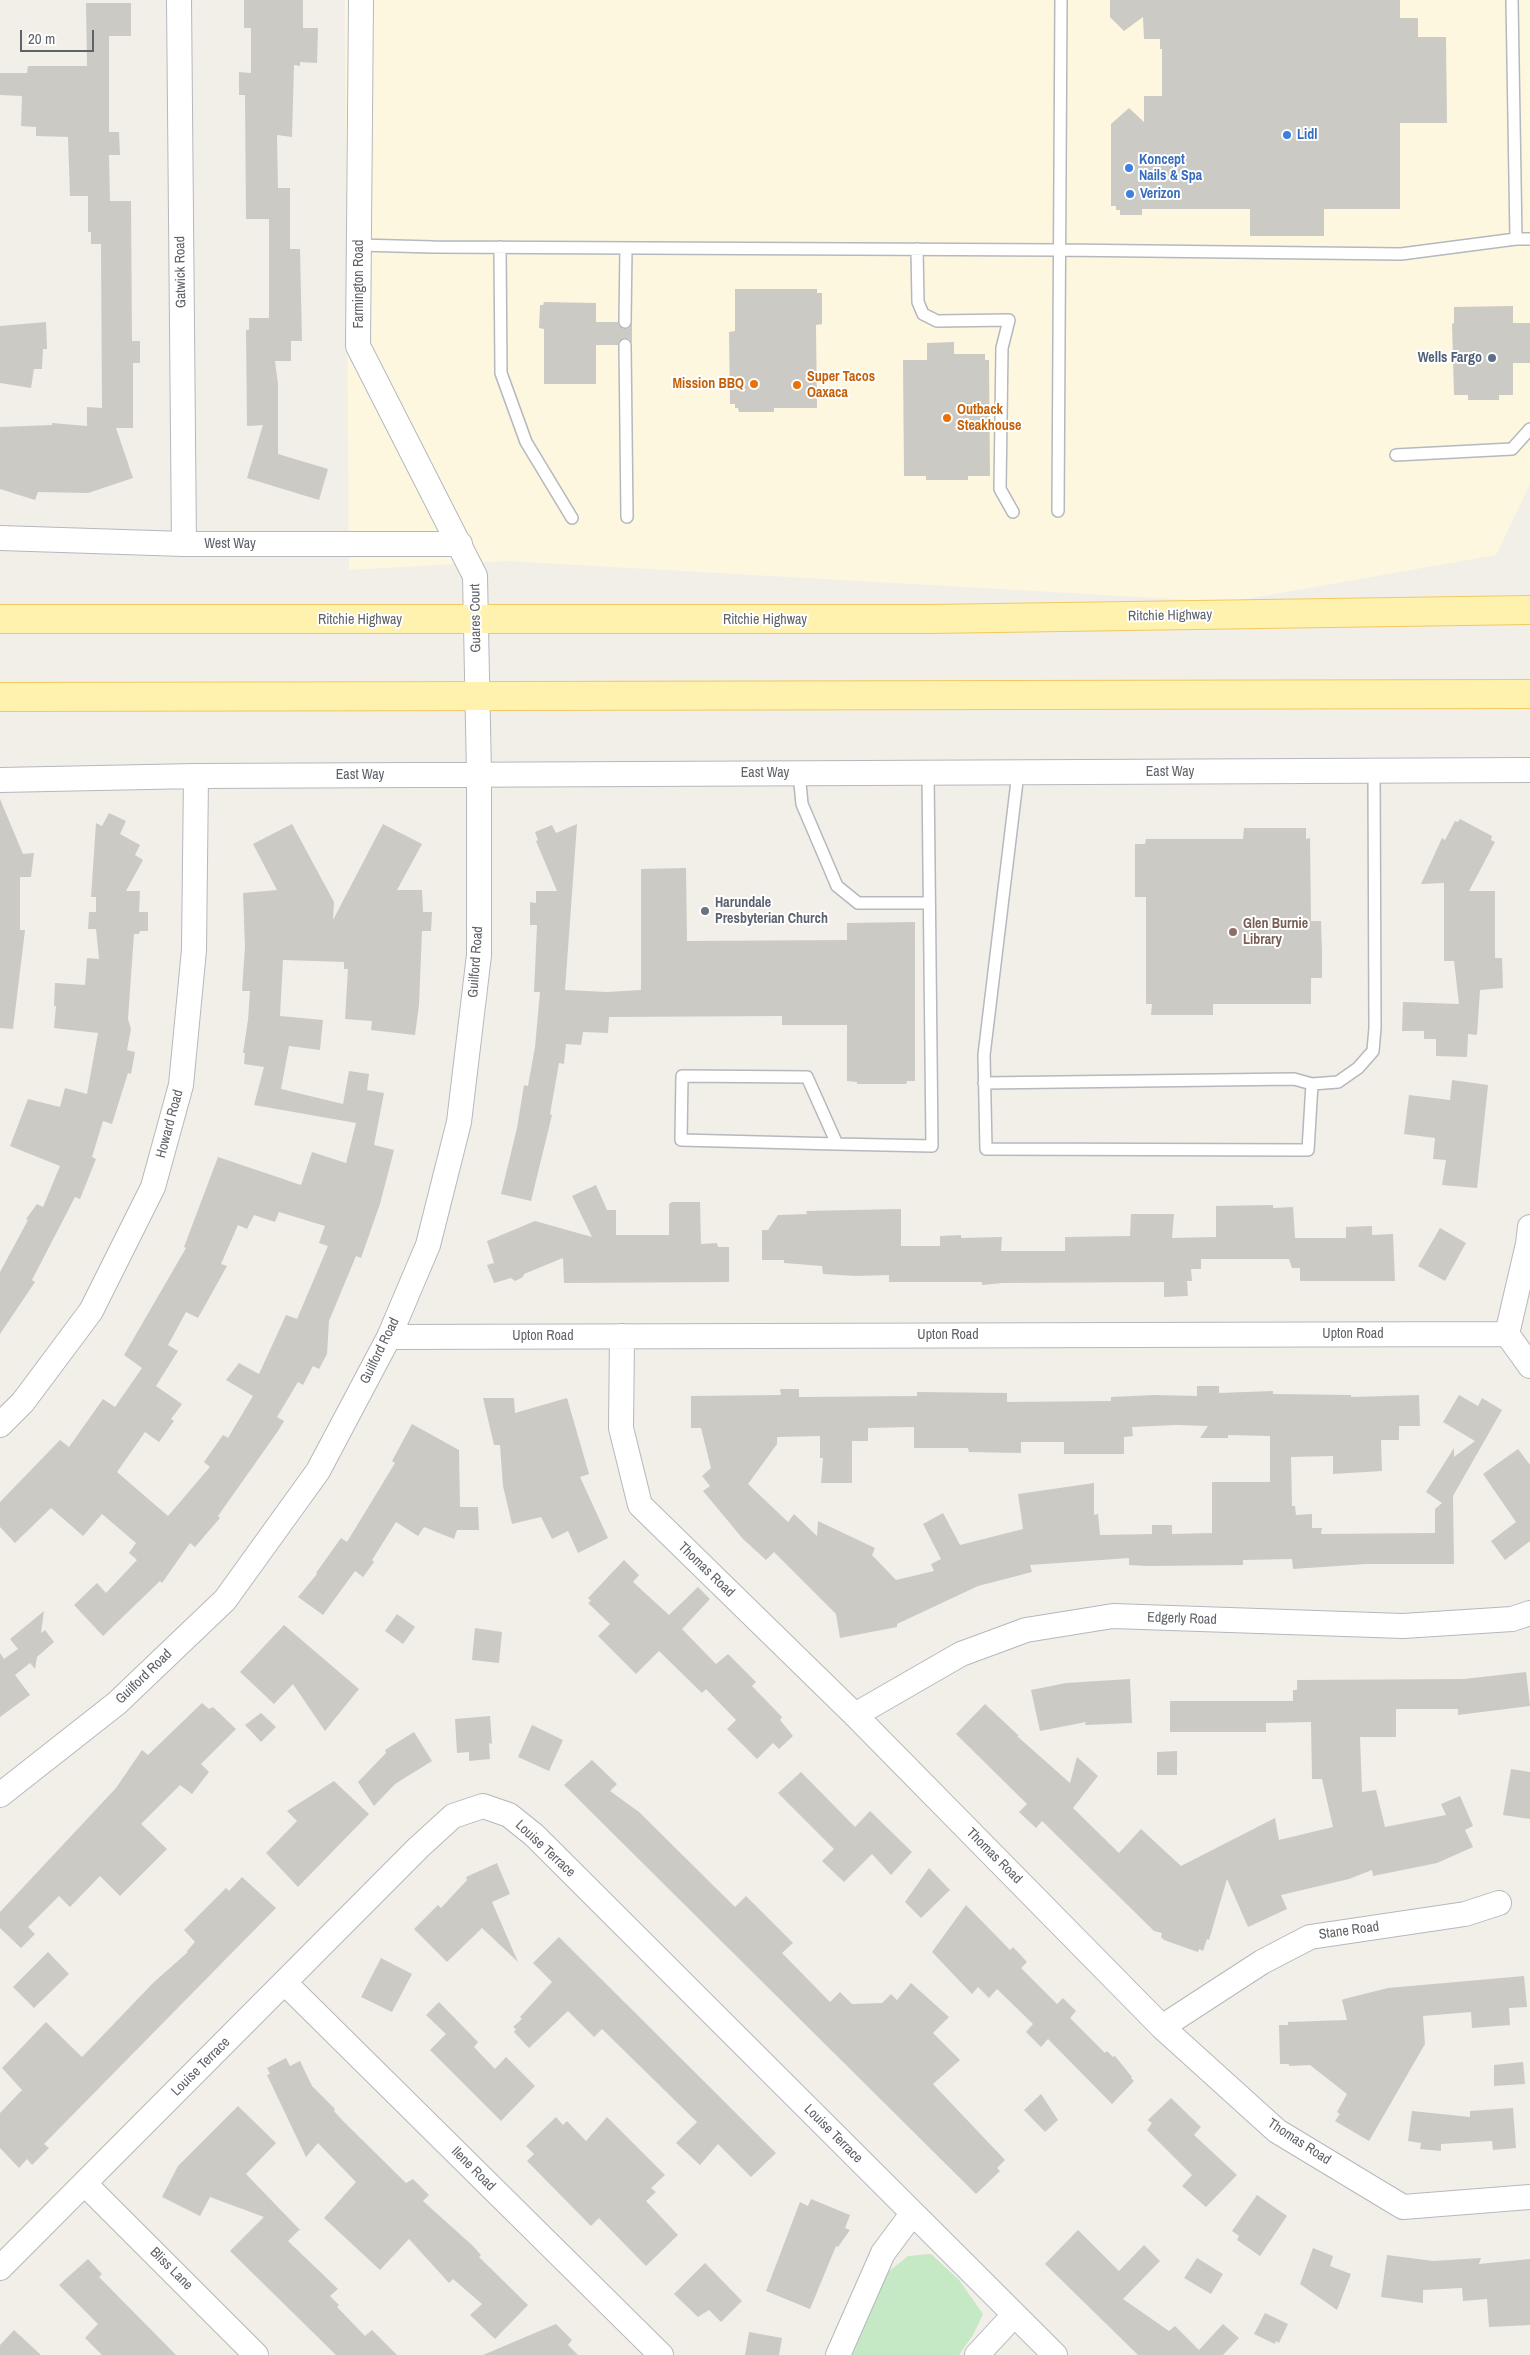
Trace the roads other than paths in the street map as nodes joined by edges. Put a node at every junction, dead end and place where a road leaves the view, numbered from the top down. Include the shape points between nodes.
1 (179, 0) edge
2 (360, 0) edge
3 (1061, 0) edge
4 (1512, 0) edge
5 (1516, 239) junction
6 (1530, 240) edge
7 (359, 245) junction
8 (500, 247) junction
9 (626, 248) junction
10 (918, 249) junction
11 (1060, 250) junction
12 (625, 322) dead end
13 (626, 345) dead end
14 (1530, 429) edge
15 (1396, 455) dead end
16 (1058, 511) dead end
17 (1013, 512) dead end
18 (627, 517) dead end
19 (572, 518) dead end
20 (0, 538) edge
21 (184, 544) junction
22 (460, 544) junction
23 (1530, 610) edge
24 (0, 619) edge
25 (476, 620) junction
26 (1530, 694) edge
27 (478, 696) junction
28 (0, 697) edge
29 (1530, 770) edge
30 (1374, 771) junction
31 (799, 773) junction
32 (928, 773) junction
33 (1018, 773) junction
34 (479, 775) junction
35 (196, 776) junction
36 (0, 780) edge
37 (929, 903) junction
38 (984, 1083) junction
39 (1312, 1084) junction
40 (837, 1144) junction
41 (1530, 1228) edge
42 (1507, 1334) junction
43 (622, 1336) junction
44 (389, 1337) junction
45 (1530, 1366) edge
46 (0, 1425) edge
47 (1530, 1613) edge
48 (855, 1715) junction
49 (0, 1795) edge
50 (1499, 1903) dead end
51 (284, 1983) junction
52 (1162, 2027) junction
53 (85, 2184) junction
54 (1530, 2197) edge
55 (912, 2214) junction
56 (0, 2268) edge
57 (1014, 2315) junction
58 (256, 2355) edge
59 (661, 2355) edge
60 (838, 2355) edge
61 (977, 2355) edge
62 (1055, 2355) edge

1 - 21 street, Gatwick Road
2 - 7 street, Farmington Road
3 - 11 lane
4 - 5 lane
5 - 6 lane
5 - 11 lane via 1400,254
7 - 8 lane
7 - 22 street, Farmington Road via 358,346
8 - 9 lane
8 - 19 lane via 501,373 526,442
9 - 10 lane
9 - 12 lane
10 - 11 lane
10 - 17 lane via 918,302 923,314 937,321 1009,320 1002,348 1000,489
11 - 16 lane
13 - 18 lane
14 - 15 lane via 1512,449
20 - 21 street, West Way
21 - 22 street, West Way
22 - 25 street, Guares Court via 475,576
23 - 25 main road, Ritchie Highway via 929,619
24 - 25 main road, Ritchie Highway
25 - 27 street, Guares Court
26 - 27 main road
27 - 28 main road
27 - 34 street, Guares Court
29 - 30 street, East Way
30 - 33 street, East Way
30 - 39 lane via 1376,1028 1373,1051 1358,1068 1338,1082
31 - 32 street, East Way
31 - 34 street, East Way
31 - 37 lane via 802,804 837,886 858,903
32 - 33 street, East Way
32 - 37 lane
33 - 38 lane via 984,1055
34 - 35 street, East Way
34 - 44 street, Guilford Road via 479,955 460,1122 428,1245
35 - 36 street, East Way
35 - 46 street, Howard Road via 194,950 181,1085 153,1187 91,1311 23,1402
37 - 40 lane via 932,1146
38 - 39 lane via 1294,1080
38 - 39 lane via 986,1149 1278,1150 1308,1150
40 - 40 lane via 807,1077 682,1076 681,1140
41 - 42 street
42 - 43 street, Upton Road
42 - 45 street
43 - 44 street, Upton Road
43 - 48 street, Thomas Road via 621,1428 640,1506
44 - 49 street, Guilford Road via 318,1470 225,1600 117,1703
47 - 48 street, Edgerly Road via 1512,1619 1403,1626 1113,1616 1026,1630 961,1654
48 - 52 street, Thomas Road
50 - 52 street, Stane Road via 1465,1914 1310,1937 1262,1962
51 - 53 street, Louise Terrace
51 - 55 street, Louise Terrace via 453,1816 483,1806 509,1815 534,1836
51 - 59 street, Ilene Road
52 - 54 street, Thomas Road via 1278,2131 1403,2207
53 - 56 street, Louise Terrace
53 - 58 street, Bliss Lane
55 - 57 street, Louise Terrace
55 - 60 street via 882,2253
57 - 61 street
57 - 62 street, Louise Terrace

